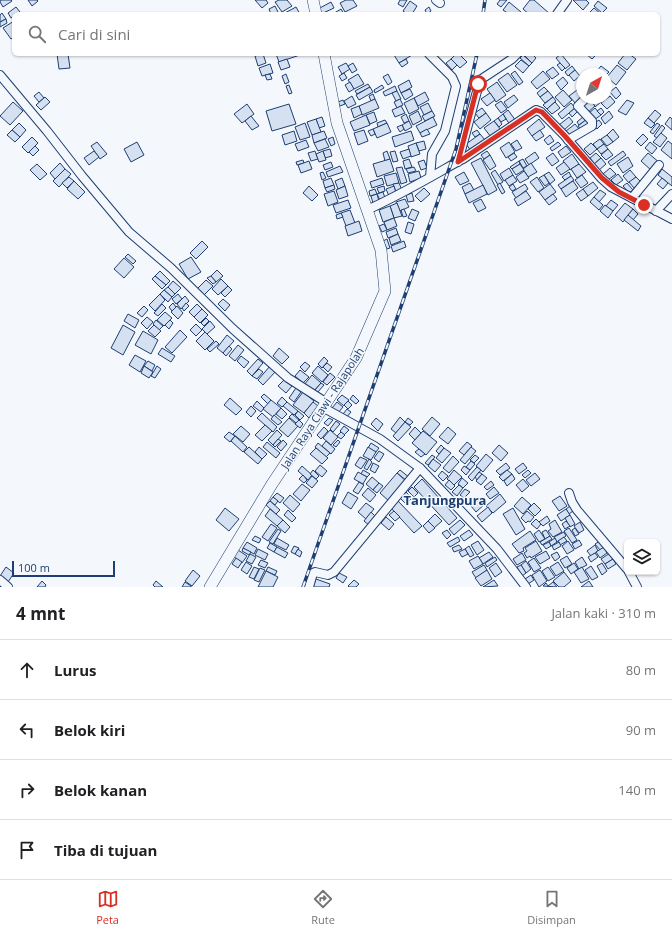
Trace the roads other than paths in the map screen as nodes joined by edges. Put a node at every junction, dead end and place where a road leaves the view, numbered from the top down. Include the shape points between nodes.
1 (313, 0) edge
2 (567, 0) edge
3 (316, 12) edge
4 (558, 12) edge
5 (324, 56) edge
6 (431, 56) edge
7 (515, 56) edge
8 (0, 75) edge
9 (580, 104) edge
10 (568, 140) junction
11 (458, 162) junction
12 (659, 165) dead end
13 (430, 177) junction
14 (672, 194) edge
15 (632, 198) junction
16 (367, 210) junction
17 (656, 211) junction
18 (672, 219) edge
19 (325, 405) junction
20 (420, 468) junction
21 (569, 493) dead end
22 (624, 566) edge
23 (630, 575) edge
24 (0, 580) edge
25 (8, 587) edge
26 (210, 587) edge
27 (309, 587) edge
28 (526, 587) edge
29 (636, 587) edge

1 - 3 highway
2 - 4 street
5 - 16 highway, Jalan Raya Ciawi - Rajapolah via 337,123
6 - 13 street via 452,77 456,86 445,131 432,154
7 - 11 street via 480,80
8 - 19 street via 129,232 288,378
9 - 10 street via 578,106 592,121 592,126
10 - 11 street via 542,112 536,110
10 - 15 street via 602,178 619,192
11 - 13 street
12 - 15 street
13 - 16 street
14 - 17 street
15 - 17 street
16 - 19 highway, Jalan Raya Ciawi - Rajapolah via 380,250 385,291 356,358
17 - 18 street
19 - 20 street via 380,439
19 - 26 highway, Jalan Raya Ciawi - Rajapolah via 272,484
20 - 27 street via 334,572 328,575 315,572
20 - 28 street via 497,549
21 - 22 street via 577,510
23 - 29 street
24 - 25 street

